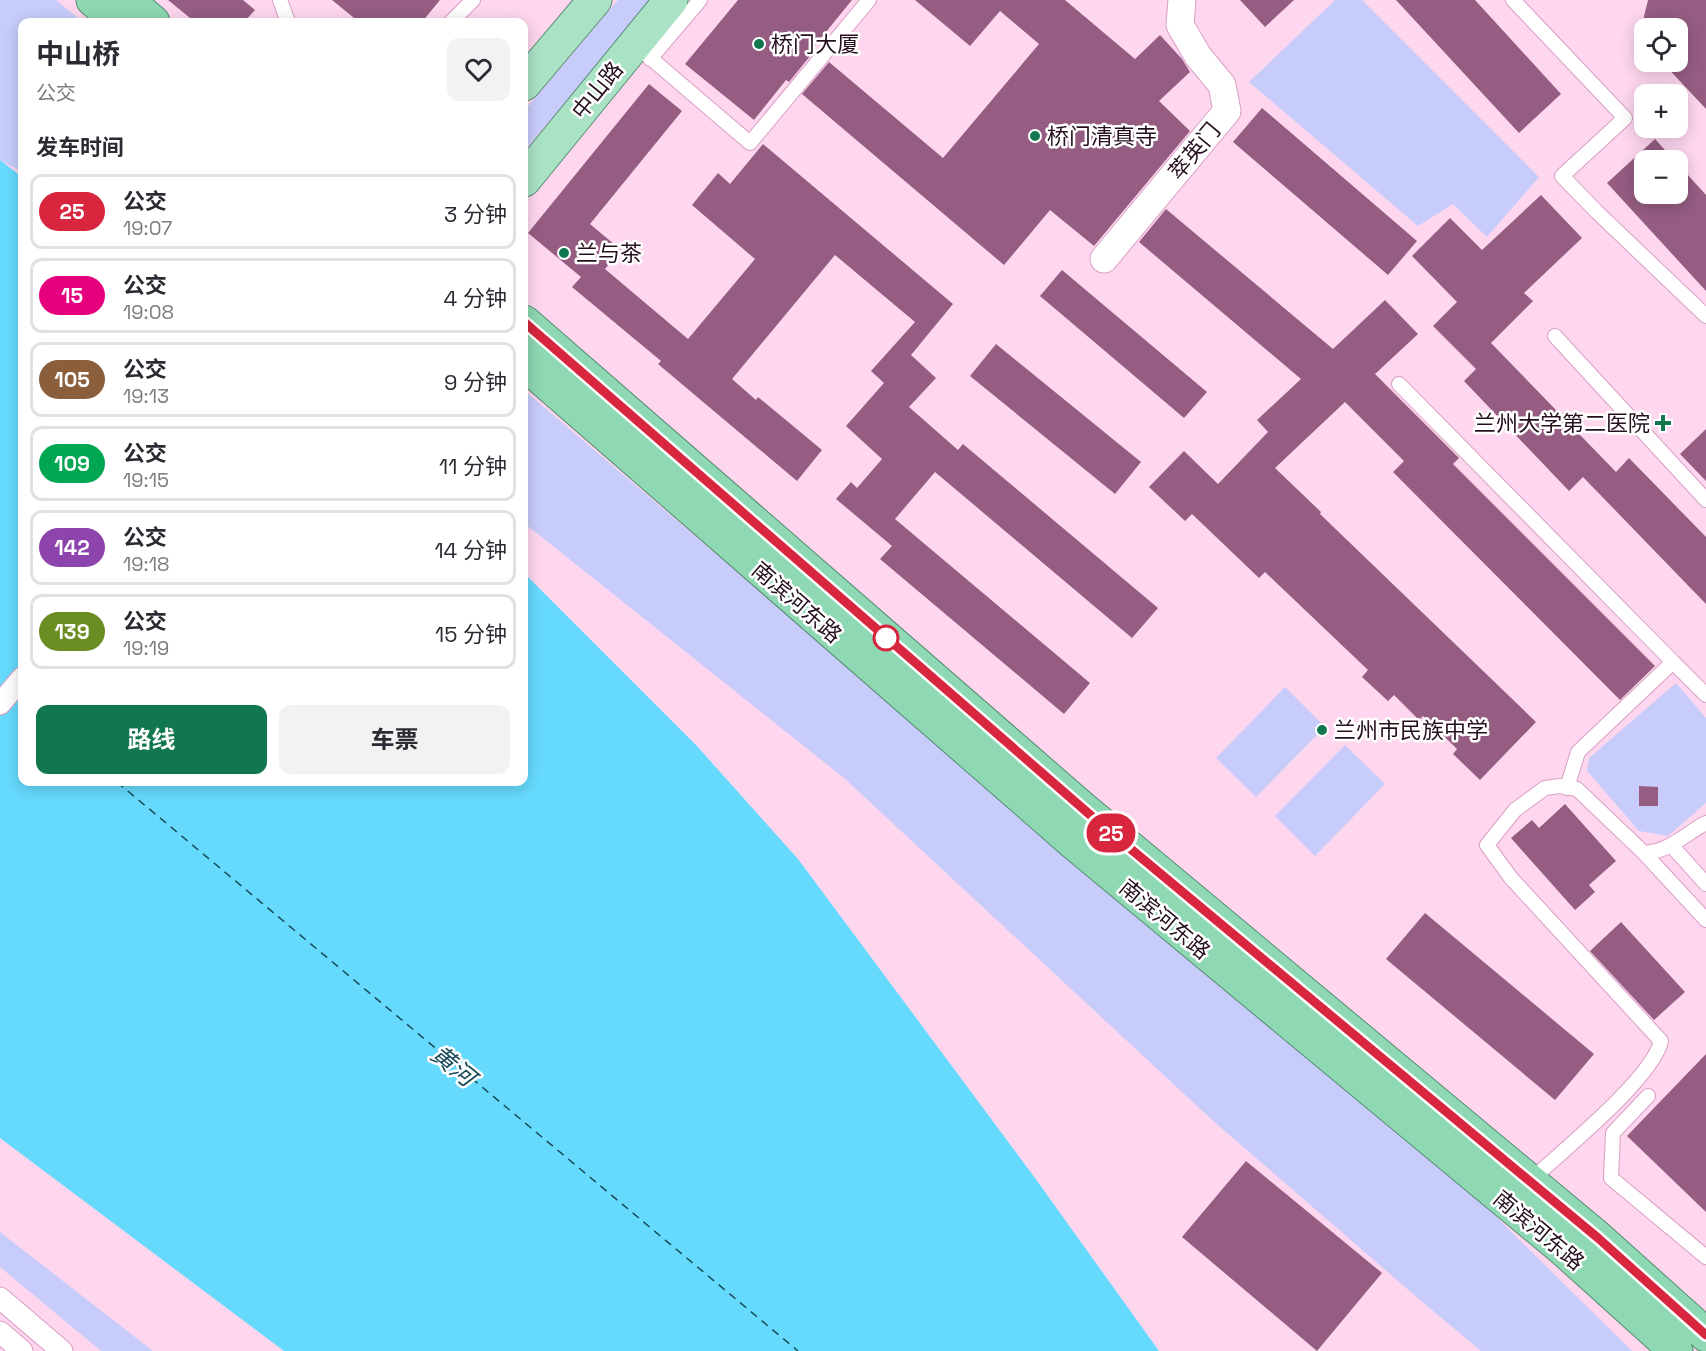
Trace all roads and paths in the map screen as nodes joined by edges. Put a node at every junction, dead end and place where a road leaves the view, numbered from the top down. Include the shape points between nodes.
1 (93, 0) edge
2 (127, 0) edge
3 (280, 0) edge
4 (473, 0) edge
5 (595, 0) edge
6 (671, 0) edge
7 (700, 0) edge
8 (869, 0) edge
9 (1182, 0) edge
10 (1513, 0) edge
11 (115, 18) edge
12 (148, 18) edge
13 (287, 18) edge
14 (455, 18) edge
15 (642, 52) junction
16 (528, 79) edge
17 (528, 176) edge
18 (1104, 260) dead end
19 (1706, 316) edge
20 (528, 325) edge
21 (1555, 336) dead end
22 (528, 366) edge
23 (1399, 384) dead end
24 (1706, 501) edge
25 (1673, 663) junction
26 (18, 683) edge
27 (1706, 695) edge
28 (0, 704) edge
29 (1567, 788) junction
30 (1706, 823) edge
31 (1672, 846) junction
32 (1644, 853) junction
33 (1706, 884) edge
34 (1706, 920) edge
35 (1648, 1096) dead end
36 (1530, 1181) junction
37 (1706, 1257) edge
38 (0, 1298) edge
39 (0, 1332) edge
40 (1706, 1335) edge
41 (22, 1351) edge
42 (62, 1351) edge
43 (1676, 1351) edge

1 - 11 highway
2 - 12 highway
3 - 13 lane
4 - 14 lane
5 - 16 main road
6 - 15 main road, 中山路
7 - 15 lane
8 - 15 lane via 750,143
9 - 18 street, 萃英门 via 1180,25 1198,56 1222,85 1227,111
10 - 19 lane via 1625,118 1562,176
15 - 17 main road, 中山路
20 - 36 highway, 南滨河东路 via 1096,820
21 - 24 lane
22 - 43 highway, 南滨河东路 via 1074,843 1563,1249
23 - 25 lane
25 - 27 lane
25 - 29 lane via 1578,752
26 - 28 street
29 - 32 lane via 1577,789
29 - 36 lane via 1545,788 1515,810 1487,845 1511,878 1661,1041 1659,1051 1635,1084
30 - 31 lane
31 - 32 lane
31 - 33 lane
32 - 34 lane
35 - 37 lane via 1613,1133 1611,1178
36 - 40 highway, 南滨河东路
38 - 42 street
39 - 41 street

